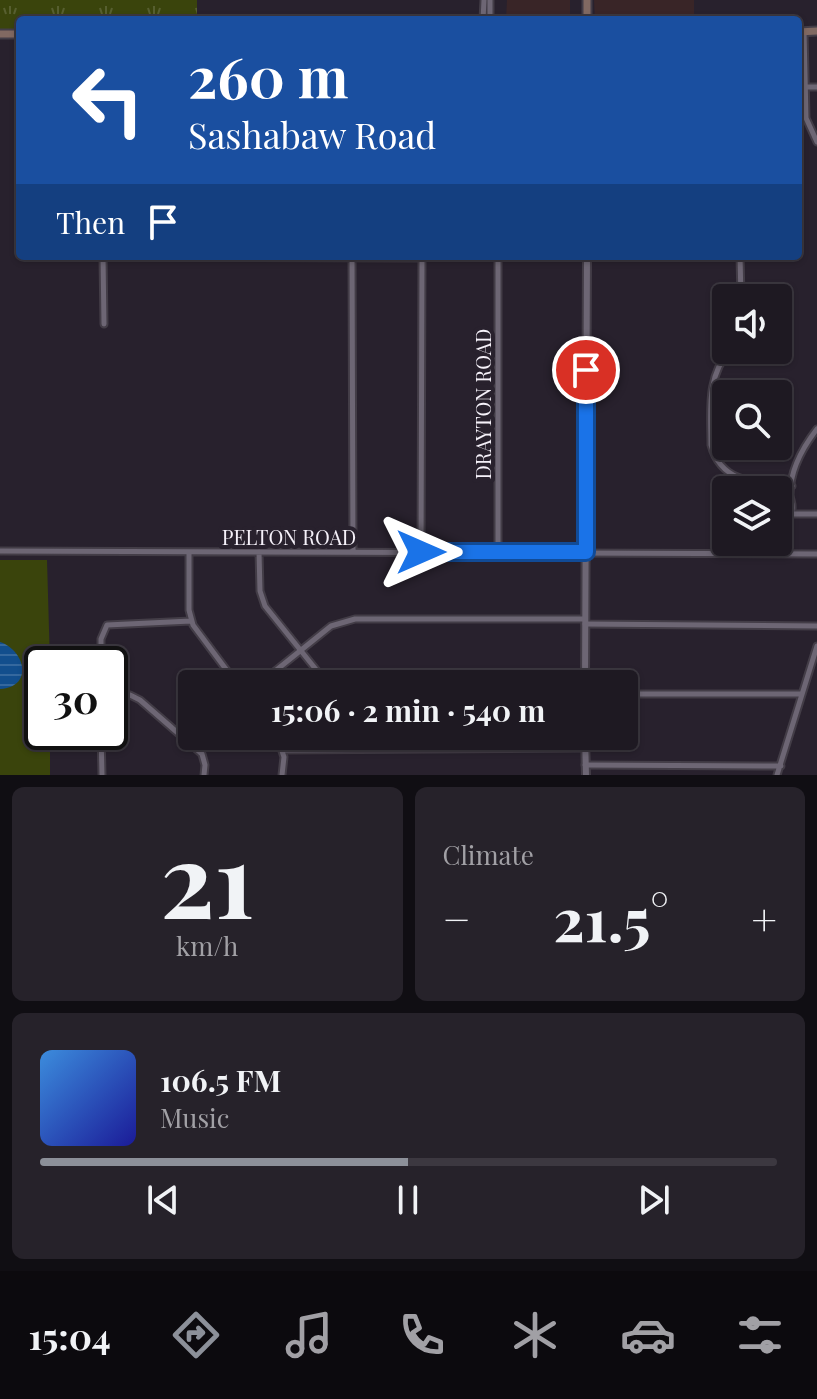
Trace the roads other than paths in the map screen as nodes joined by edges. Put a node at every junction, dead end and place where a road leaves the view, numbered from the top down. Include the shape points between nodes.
1 (802, 93) edge
2 (817, 142) edge
3 (103, 260) edge
4 (352, 260) edge
5 (422, 260) edge
6 (498, 260) edge
7 (587, 260) edge
8 (740, 260) edge
9 (741, 284) edge
10 (104, 324) dead end
11 (719, 364) edge
12 (817, 429) edge
13 (733, 476) edge
14 (792, 486) joint
15 (792, 510) edge
16 (792, 514) edge
17 (817, 514) edge
18 (0, 551) edge
19 (353, 551) junction
20 (189, 552) junction
21 (259, 552) junction
22 (421, 552) junction
23 (498, 552) junction
24 (586, 552) junction
25 (817, 554) edge
26 (191, 621) junction
27 (585, 622) junction
28 (817, 626) edge
29 (102, 646) edge
30 (817, 646) edge
31 (300, 650) junction
32 (226, 670) edge
33 (276, 670) edge
34 (316, 670) edge
35 (585, 670) edge
36 (638, 694) edge
37 (802, 694) junction
38 (128, 695) edge
39 (101, 750) edge
40 (283, 750) edge
41 (585, 750) edge
42 (585, 765) junction
43 (781, 766) junction
44 (102, 775) edge
45 (204, 775) edge
46 (282, 775) edge
47 (586, 775) edge
48 (777, 775) edge

1 - 2 street
3 - 10 street
4 - 19 street
5 - 22 street
6 - 23 street, DRAYTON ROAD
7 - 24 street
8 - 9 street
11 - 13 street via 712,382 711,445 723,469
12 - 14 street via 798,460
14 - 15 street
16 - 17 street
18 - 20 street, PELTON ROAD
19 - 21 street, PELTON ROAD
19 - 22 street, PELTON ROAD
20 - 21 street, PELTON ROAD
20 - 26 street
21 - 31 street via 262,600
22 - 23 street, PELTON ROAD
23 - 24 street, PELTON ROAD
24 - 25 street, PELTON ROAD
24 - 27 street
26 - 29 street via 107,625
26 - 32 street
27 - 28 street
27 - 31 street via 355,619 331,626
27 - 35 street
30 - 37 street
31 - 33 street
31 - 34 street
36 - 37 street
37 - 43 street
38 - 45 street via 202,754
39 - 44 street
40 - 46 street
41 - 42 street
42 - 43 street
42 - 47 street
43 - 48 street

